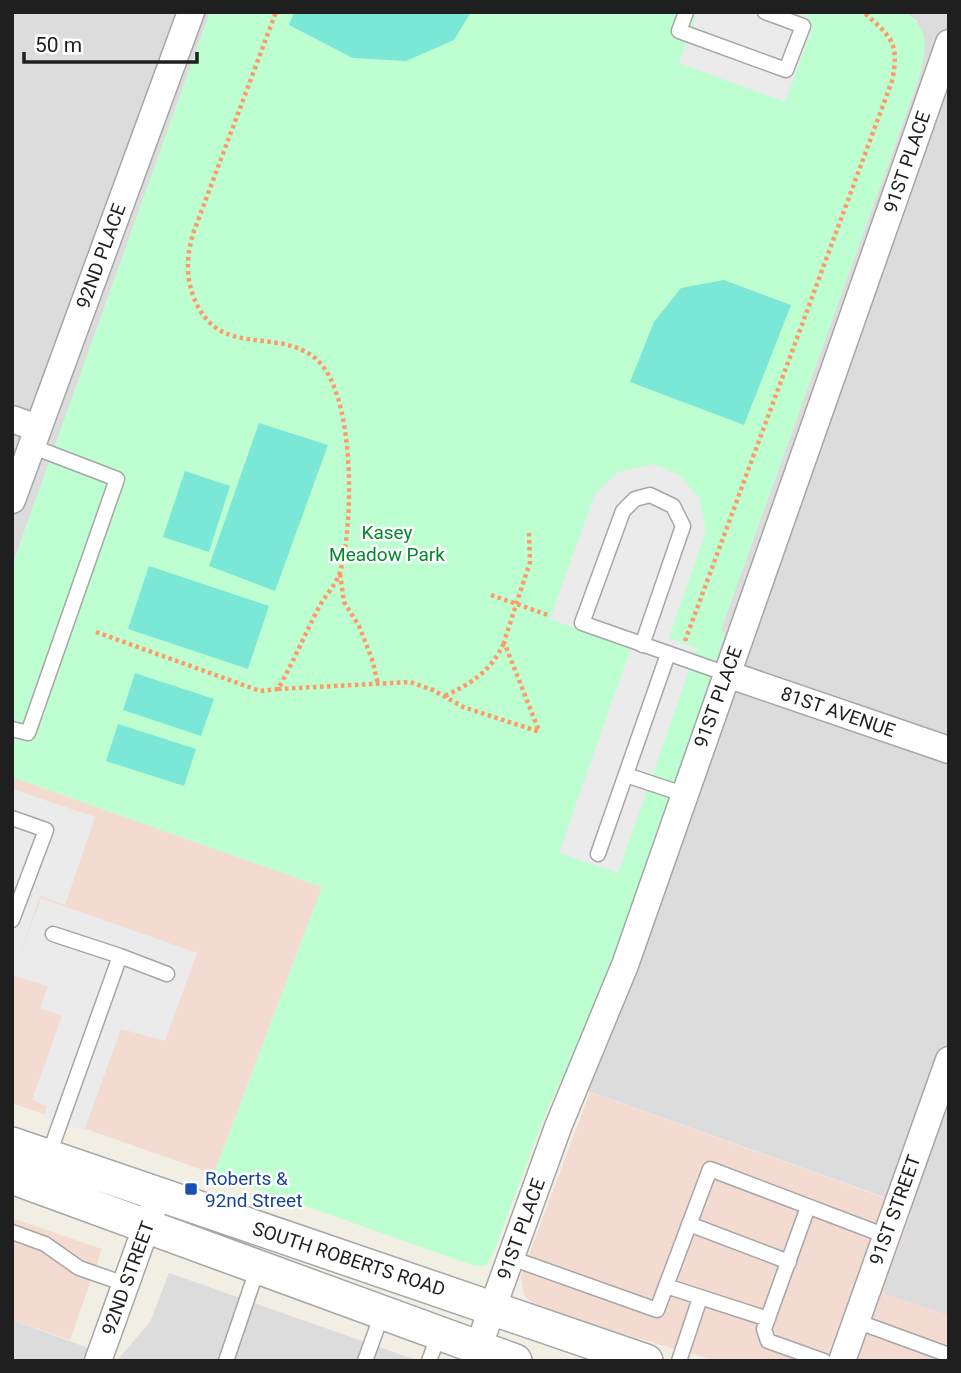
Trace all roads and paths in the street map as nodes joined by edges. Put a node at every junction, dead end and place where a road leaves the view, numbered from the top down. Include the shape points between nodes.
1 (191, 12) edge
2 (276, 12) edge
3 (685, 12) edge
4 (765, 12) edge
5 (863, 12) edge
6 (949, 43) edge
7 (12, 419) edge
8 (34, 437) junction
9 (12, 500) edge
10 (529, 533) dead end
11 (339, 574) junction
12 (491, 595) dead end
13 (517, 604) junction
14 (548, 615) dead end
15 (96, 632) dead end
16 (504, 642) junction
17 (642, 645) junction
18 (674, 656) junction
19 (727, 674) junction
20 (378, 684) junction
21 (278, 690) junction
22 (444, 696) junction
23 (12, 729) edge
24 (949, 750) edge
25 (626, 775) junction
26 (683, 794) junction
27 (12, 818) edge
28 (598, 854) dead end
29 (13, 918) edge
30 (53, 934) dead end
31 (120, 956) junction
32 (167, 974) dead end
33 (949, 1060) edge
34 (12, 1144) edge
35 (48, 1157) junction
36 (12, 1177) edge
37 (808, 1206) junction
38 (152, 1210) junction
39 (689, 1224) junction
40 (12, 1232) edge
41 (886, 1236) junction
42 (511, 1258) junction
43 (789, 1262) junction
44 (258, 1267) junction
45 (125, 1284) junction
46 (666, 1286) junction
47 (700, 1298) junction
48 (494, 1307) junction
49 (382, 1314) junction
50 (768, 1319) junction
51 (856, 1321) junction
52 (434, 1347) edge
53 (478, 1348) junction
54 (949, 1355) edge
55 (98, 1361) edge
56 (226, 1361) edge
57 (365, 1361) edge
58 (515, 1361) edge
59 (646, 1361) edge
60 (679, 1361) edge
61 (824, 1361) edge
62 (842, 1361) edge

1 - 8 street, 92ND PLACE
2 - 11 path via 192,238 190,289 200,313 222,332 304,351 328,373 350,455
3 - 4 lane via 679,31 786,70 803,26
5 - 18 path via 892,38 897,58 892,81
6 - 19 street, 91ST PLACE
7 - 8 street
8 - 9 street, 92ND PLACE
8 - 23 lane via 117,479 28,733
10 - 13 path via 530,562
11 - 20 path via 344,602 368,648
11 - 21 path
12 - 13 path
13 - 14 path
13 - 16 path
15 - 21 path via 260,691
16 - 22 path via 494,663 472,683
16 - 22 path via 540,732 463,707
17 - 17 lane via 582,623 623,511 635,499 650,495 673,506 683,526
17 - 18 lane
18 - 19 lane
18 - 25 lane
19 - 24 street, 81ST AVENUE
19 - 26 street, 91ST PLACE
20 - 21 path
20 - 22 path via 411,682
25 - 26 lane
25 - 28 lane
26 - 42 street, 91ST PLACE via 625,965 558,1126
27 - 29 lane via 46,830
30 - 31 lane
31 - 32 lane
31 - 35 lane
33 - 41 street, 91ST STREET
34 - 35 street, SOUTH ROBERTS ROAD
35 - 38 street, SOUTH ROBERTS ROAD
36 - 38 street, SOUTH ROBERTS ROAD
37 - 39 lane via 710,1169
37 - 41 lane
37 - 43 lane
38 - 44 street, SOUTH ROBERTS ROAD
38 - 45 street, 92ND STREET
38 - 48 street, SOUTH ROBERTS ROAD
39 - 43 lane
39 - 46 lane
40 - 45 lane via 61,1252 79,1268
41 - 51 street, 91ST STREET
42 - 46 lane via 657,1310
42 - 48 street, 91ST PLACE
43 - 50 lane
44 - 49 street, SOUTH ROBERTS ROAD
44 - 56 lane
45 - 55 street, 92ND STREET
46 - 47 lane
47 - 50 lane
47 - 60 lane
48 - 53 street, 91ST PLACE
48 - 59 street, SOUTH ROBERTS ROAD
49 - 52 street, SOUTH ROBERTS ROAD
49 - 57 lane
50 - 61 lane via 764,1329 768,1341
51 - 54 lane
51 - 62 street, 91ST STREET
52 - 53 street, SOUTH ROBERTS ROAD
53 - 58 street, SOUTH ROBERTS ROAD

